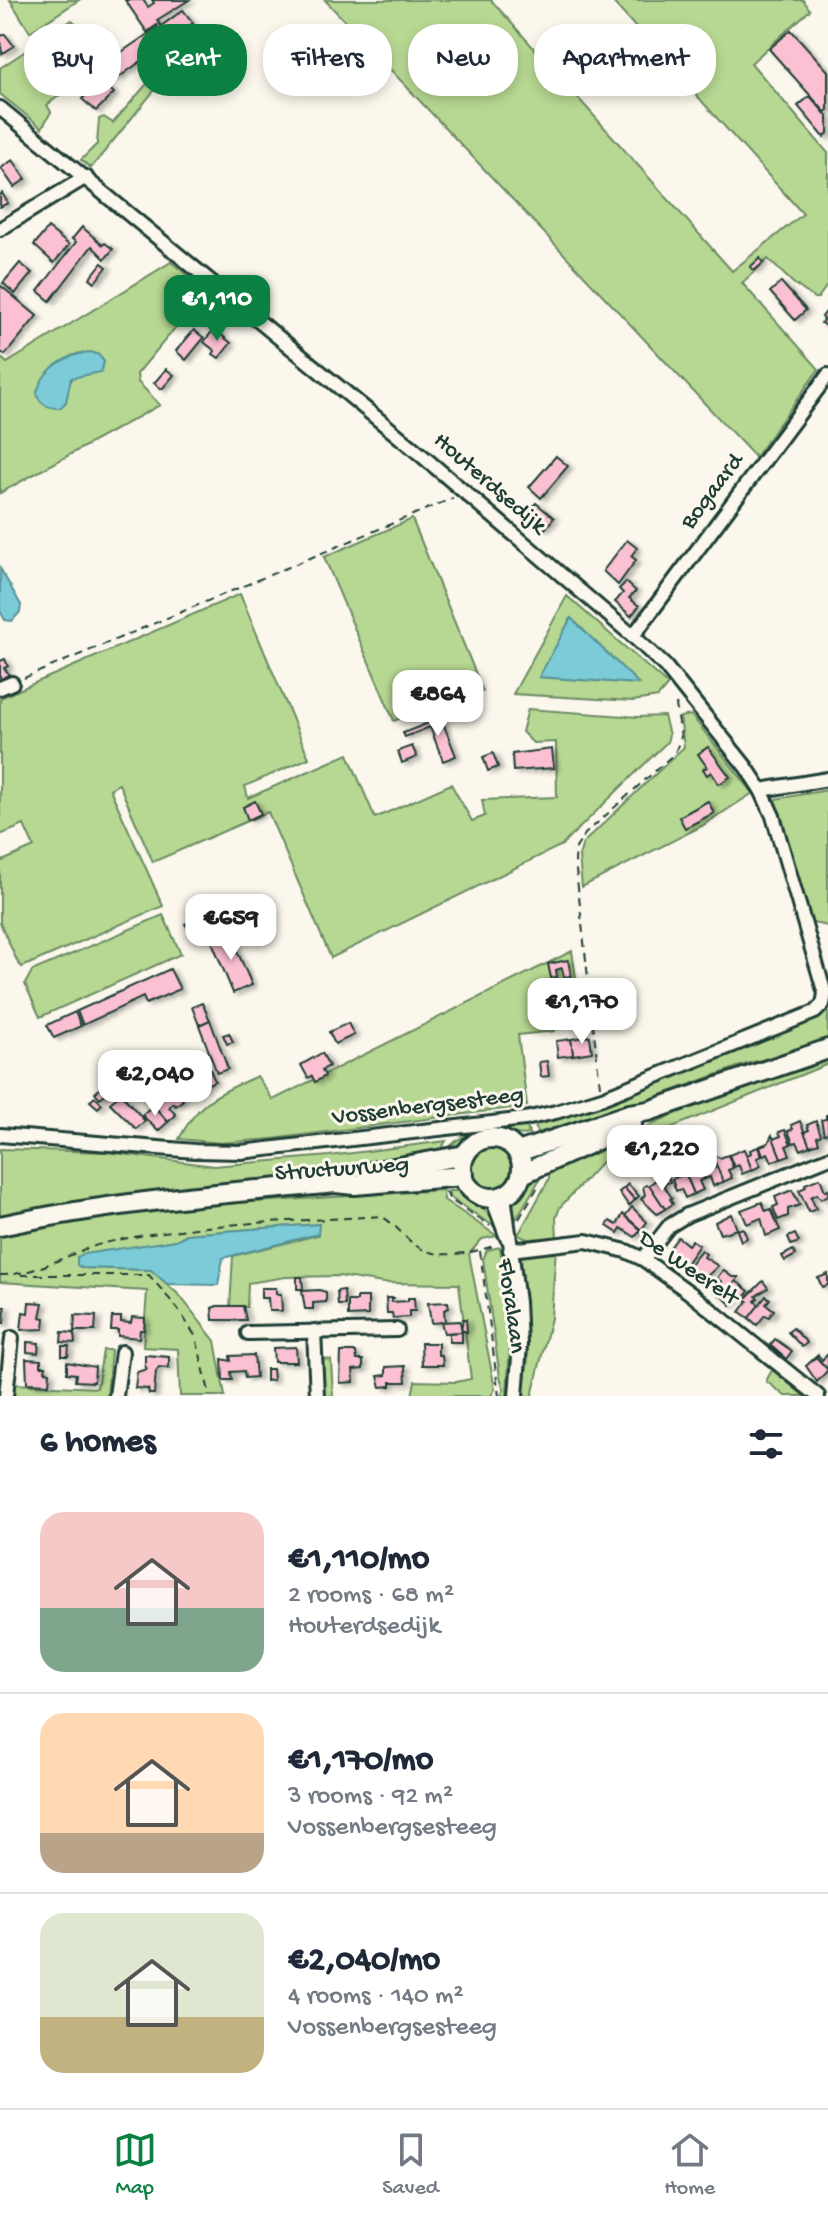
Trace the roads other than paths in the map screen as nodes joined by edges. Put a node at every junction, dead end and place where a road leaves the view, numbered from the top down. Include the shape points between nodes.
1 (0, 108) edge
2 (86, 177) junction
3 (0, 229) edge
4 (828, 375) edge
5 (633, 636) junction
6 (828, 779) edge
7 (761, 790) junction
8 (824, 987) joint
9 (828, 1049) edge
10 (649, 1111) junction
11 (0, 1135) edge
12 (514, 1148) junction
13 (465, 1155) junction
14 (828, 1158) edge
15 (522, 1174) junction
16 (467, 1182) junction
17 (336, 1183) junction
18 (218, 1193) junction
19 (498, 1196) junction
20 (0, 1226) edge
21 (507, 1240) junction
22 (643, 1259) junction
23 (397, 1330) dead end
24 (314, 1331) junction
25 (248, 1333) dead end
26 (12, 1338) dead end
27 (122, 1352) dead end
28 (6, 1396) edge
29 (116, 1396) edge
30 (317, 1396) edge
31 (516, 1396) edge
32 (818, 1396) edge

1 - 2 street, Houterdsedijk
2 - 3 street
2 - 5 street, Houterdsedijk
4 - 5 street, Bogaard
5 - 7 street, Houterdsedijk via 665,666
6 - 7 street
7 - 8 street, Houterdsedijk
8 - 11 street, Vossenbergsesteeg via 823,1004 815,1012 602,1098 525,1119 241,1152
9 - 10 main road
10 - 12 main road via 627,1108
10 - 15 main road via 630,1125
12 - 13 main road via 485,1139
12 - 15 main road
13 - 16 main road
13 - 17 main road, Structuurweg
14 - 22 street via 687,1215 669,1226
15 - 19 main road via 516,1187
16 - 17 main road, Structuurweg
16 - 18 main road, Structuurweg via 446,1188 244,1201
16 - 19 main road via 480,1195
17 - 18 main road, Structuurweg
18 - 20 main road, Structuurweg
19 - 21 street, Floralaan
21 - 22 street, De Weerelt via 586,1241
21 - 31 street, Floralaan via 518,1302
22 - 32 street, De Weerelt
23 - 24 street
24 - 25 street
24 - 30 street
26 - 28 street
27 - 29 street

